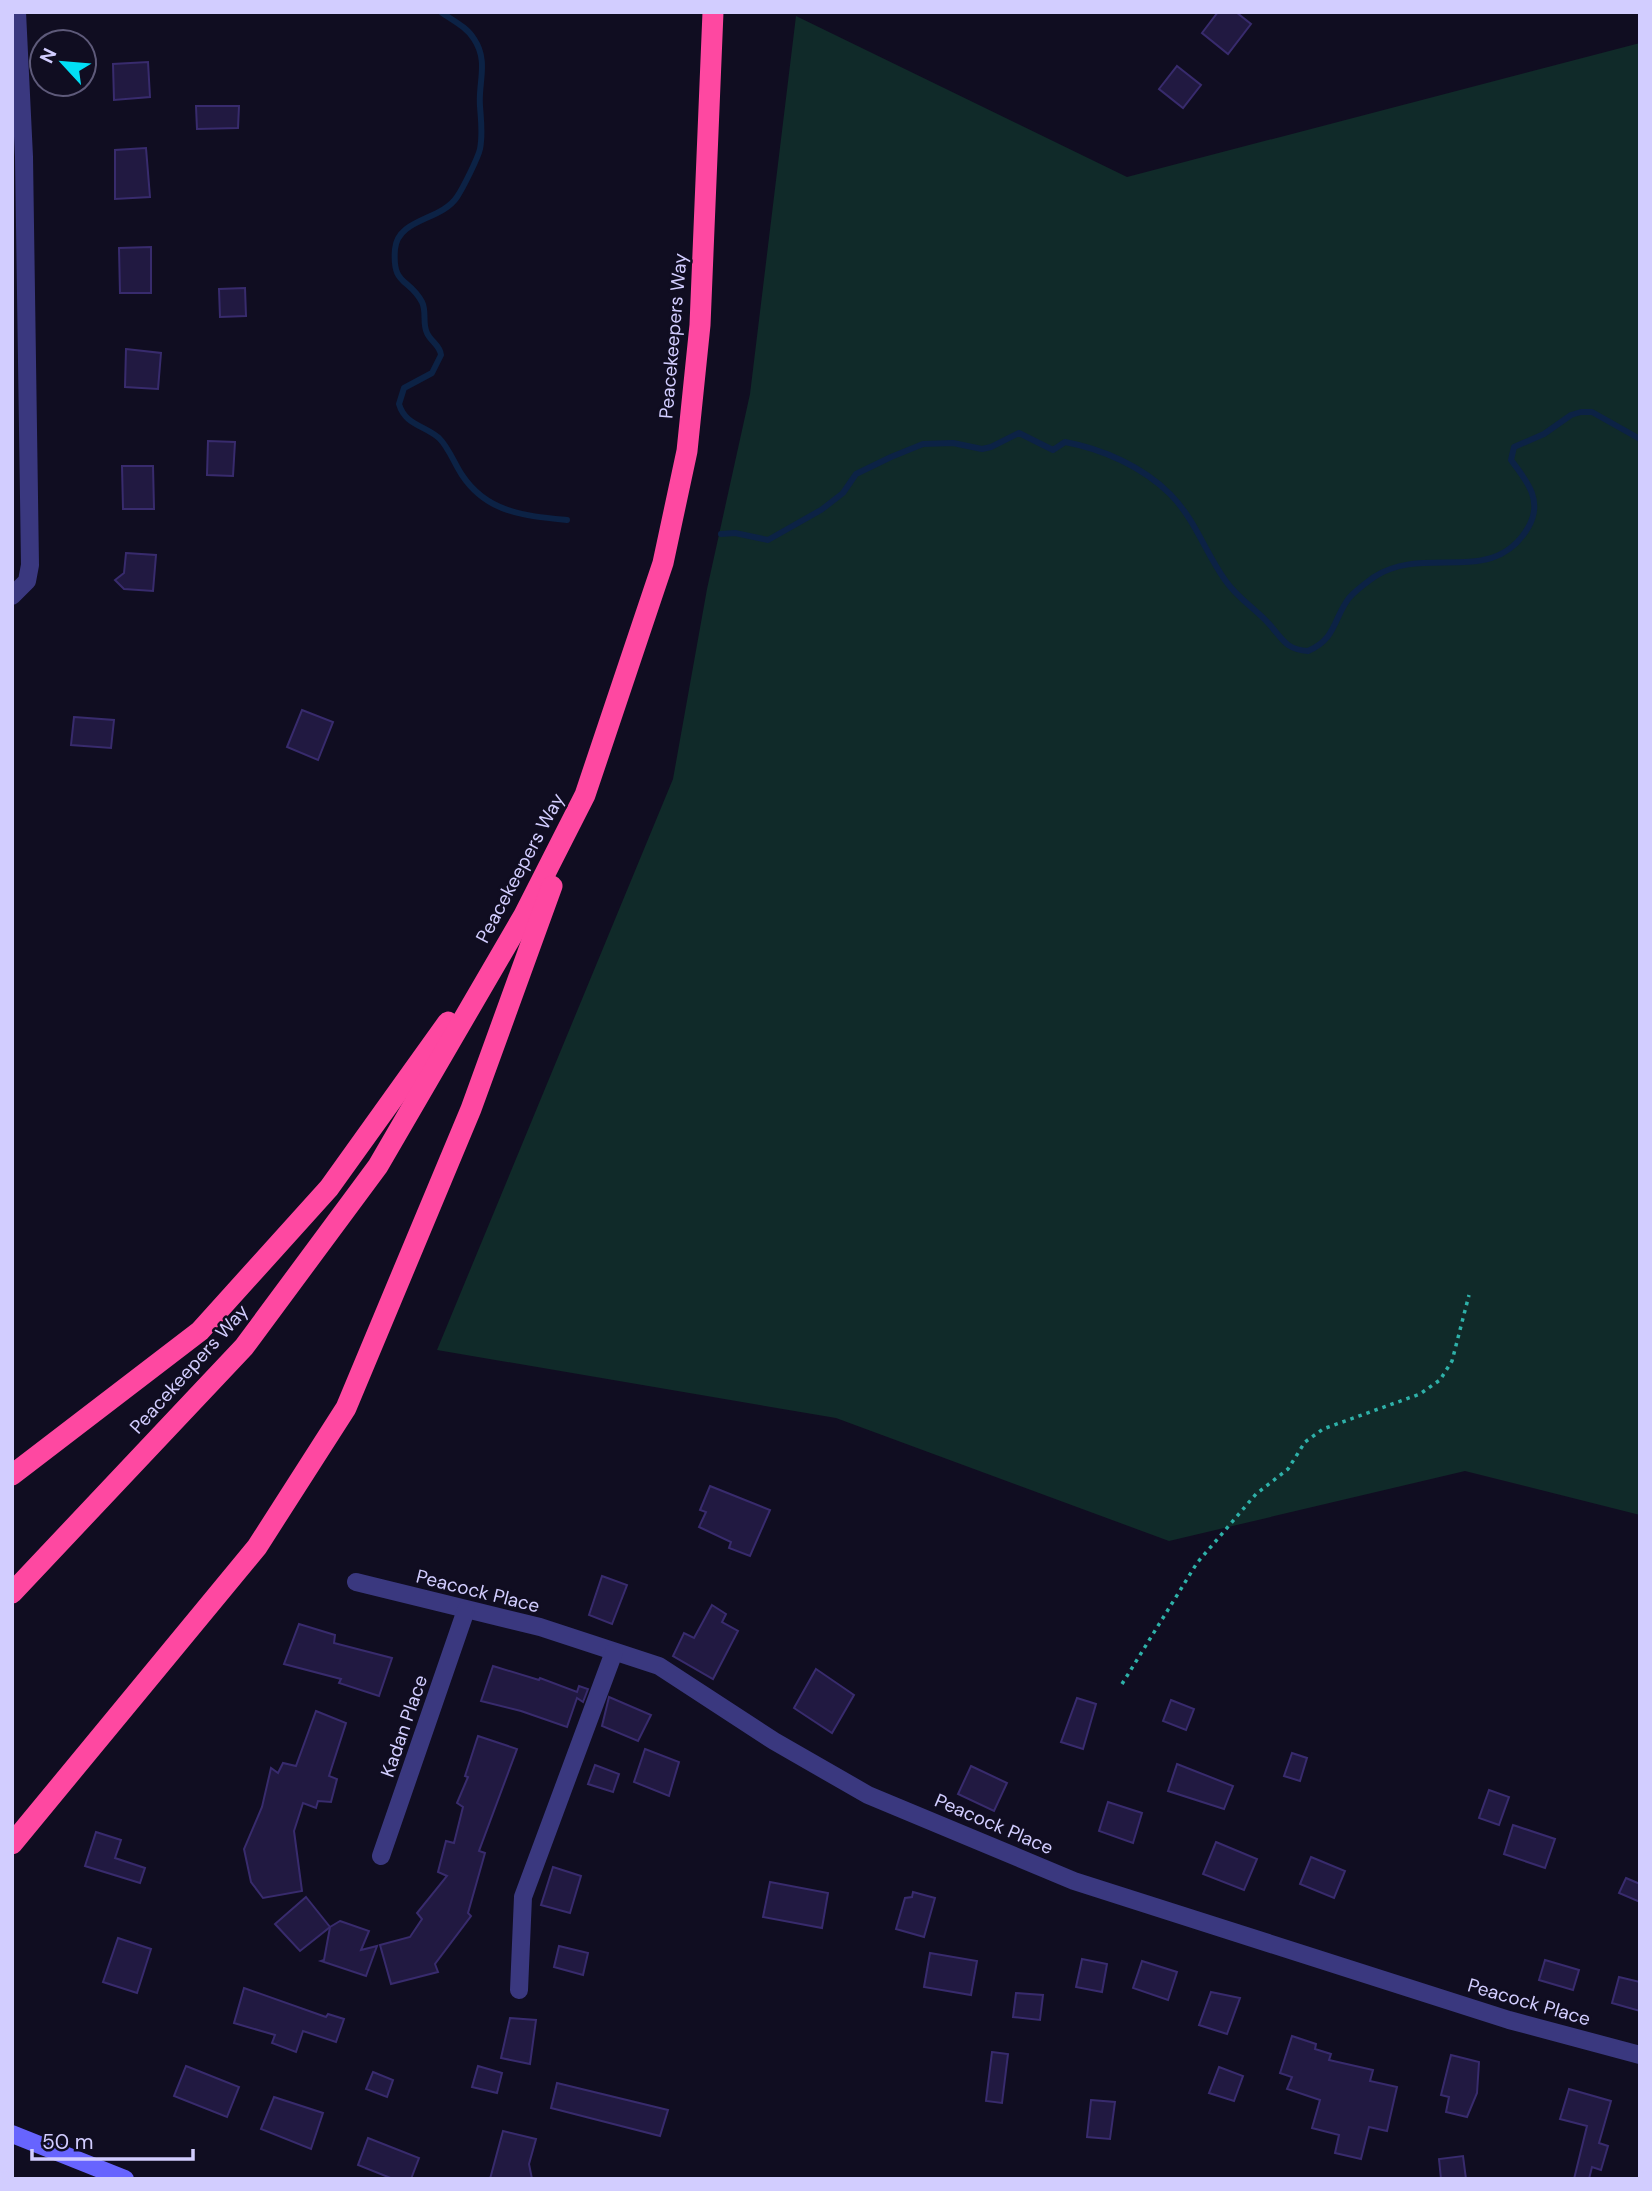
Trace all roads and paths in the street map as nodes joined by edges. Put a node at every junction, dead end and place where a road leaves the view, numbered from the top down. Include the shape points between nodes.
1 (17, 12) edge
2 (713, 12) edge
3 (12, 596) edge
4 (584, 795) junction
5 (524, 915) junction
6 (1469, 1295) dead end
7 (12, 1475) edge
8 (356, 1582) dead end
9 (12, 1593) edge
10 (466, 1610) junction
11 (614, 1652) junction
12 (1122, 1684) dead end
13 (12, 1844) edge
14 (381, 1856) dead end
15 (519, 1990) dead end
16 (1640, 2054) edge
17 (12, 2134) edge
18 (125, 2179) edge

1 - 3 street via 24,158 30,565 27,581
2 - 4 highway, Peacekeepers Way via 700,325 687,451 663,564
4 - 5 highway, Peacekeepers Way
4 - 13 highway via 471,1109 346,1408 257,1547
5 - 7 highway via 329,1188 200,1331
5 - 9 highway, Peacekeepers Way via 378,1166 244,1347
6 - 12 path via 1452,1361 1440,1380 1420,1394 1323,1429 1305,1442 1288,1469 1256,1494 1197,1563
8 - 10 street, Peacock Place
10 - 11 street, Peacock Place via 540,1627
10 - 14 street, Kadan Place
11 - 15 street via 523,1896
11 - 16 street, Peacock Place via 659,1666 868,1795 1074,1881 1509,2020
17 - 18 main road

